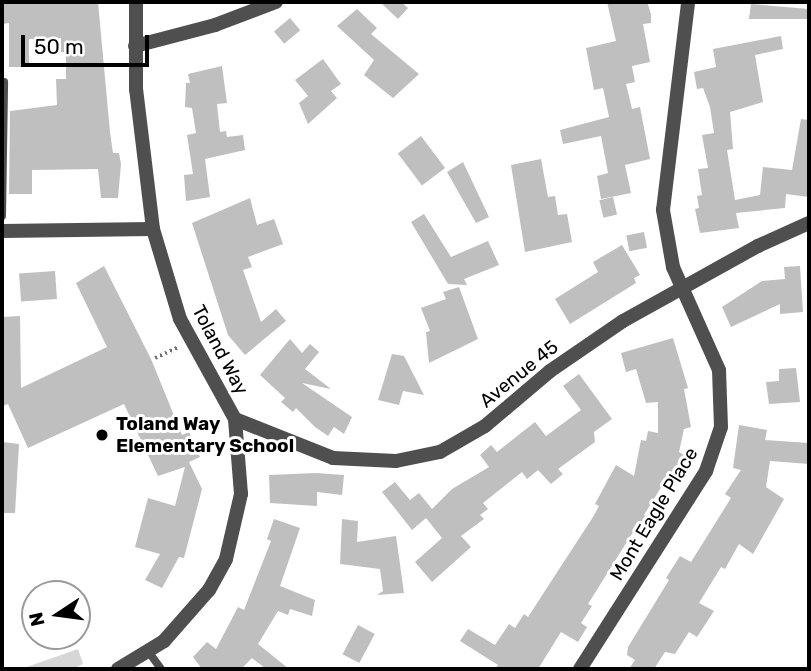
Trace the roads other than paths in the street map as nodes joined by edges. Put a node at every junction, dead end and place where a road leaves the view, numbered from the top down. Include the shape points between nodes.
1 (136, 2) edge
2 (276, 2) edge
3 (688, 2) edge
4 (135, 46) junction
5 (4, 82) dead end
6 (2, 216) edge
7 (809, 223) edge
8 (153, 229) junction
9 (2, 231) edge
10 (682, 290) junction
11 (235, 419) junction
12 (148, 651) junction
13 (118, 669) edge
14 (161, 669) edge
15 (580, 669) edge

1 - 4 street, Toland Way
2 - 4 street via 215,25
3 - 10 street, Mont Eagle Place via 663,210 666,244
4 - 8 street, Toland Way
5 - 6 lane
7 - 10 street, Avenue 45
8 - 9 street
8 - 11 street, Toland Way via 180,319
10 - 11 street, Avenue 45 via 583,348 470,436 421,458 366,462 333,458
10 - 15 street, Mont Eagle Place via 719,370 723,408 716,447 690,498
11 - 12 street, Toland Way via 241,494 226,559 186,619
12 - 13 street, Toland Way
12 - 14 lane

